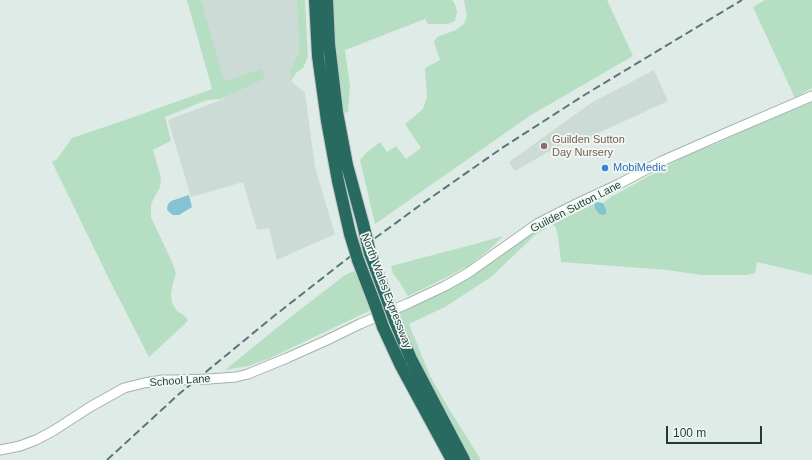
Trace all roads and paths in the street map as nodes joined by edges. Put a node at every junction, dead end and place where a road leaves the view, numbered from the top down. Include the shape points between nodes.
1 (314, 0) edge
2 (327, 0) edge
3 (812, 96) edge
4 (325, 341) joint
5 (0, 450) edge
6 (452, 460) edge
7 (464, 460) edge

1 - 6 highway, North Wales Expressway, bridge via 318,56 327,121 350,234 376,307 401,366
2 - 7 highway, North Wales Expressway, bridge via 337,112 370,253 411,358
3 - 4 street, Guilden Sutton Lane via 677,155 576,204 537,224 468,273 445,286
4 - 5 street, School Lane, bridge via 236,377 163,380 124,388 36,440

